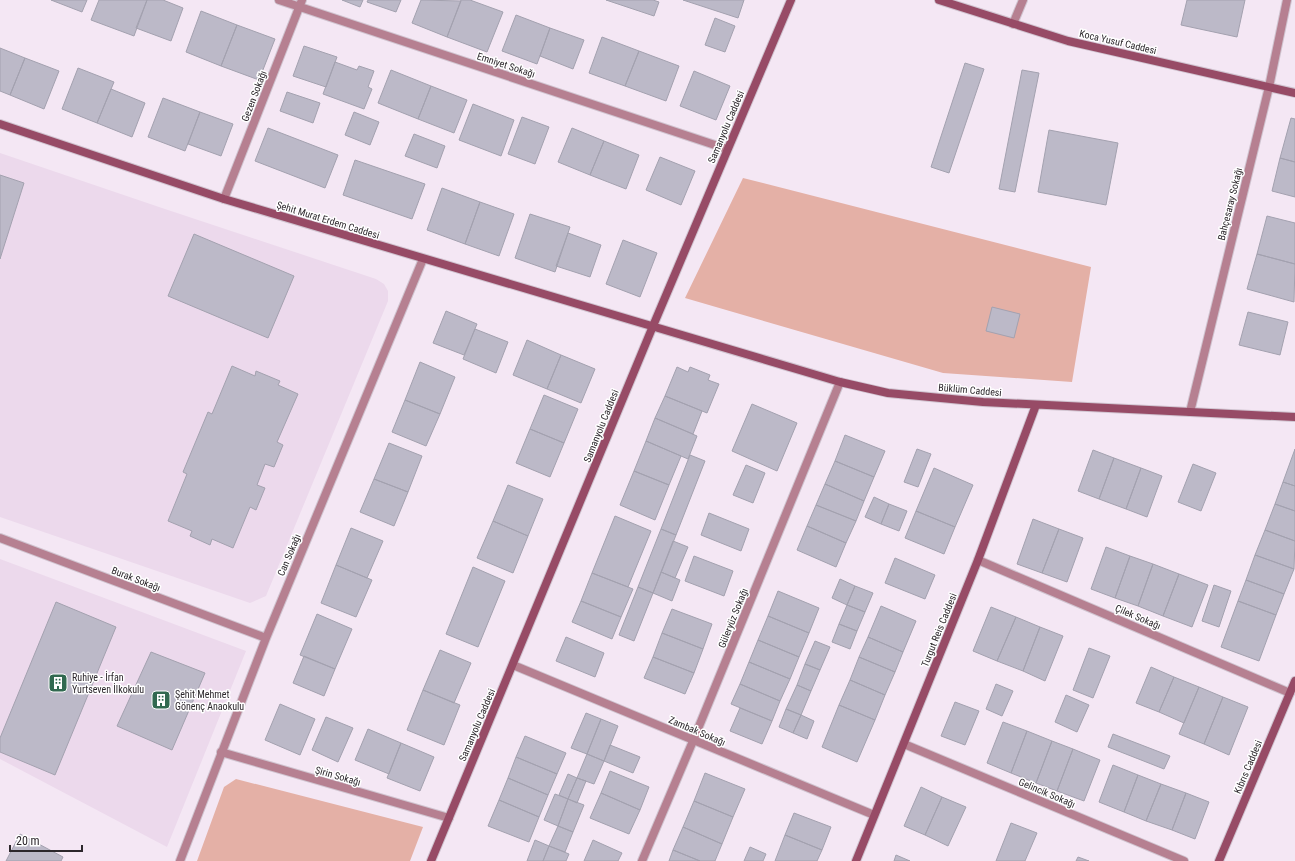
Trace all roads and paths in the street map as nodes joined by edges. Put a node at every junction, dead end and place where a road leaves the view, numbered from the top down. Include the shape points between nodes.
1 (279, 0) edge
2 (791, 0) edge
3 (940, 0) edge
4 (1023, 0) edge
5 (1287, 0) edge
6 (301, 4) edge
7 (1013, 24) junction
8 (1269, 87) junction
9 (1295, 93) edge
10 (0, 124) edge
11 (727, 149) junction
12 (224, 199) junction
13 (423, 259) junction
14 (652, 326) junction
15 (840, 382) junction
16 (1036, 405) junction
17 (1190, 412) junction
18 (1295, 417) edge
19 (0, 538) edge
20 (978, 560) junction
21 (266, 638) junction
22 (513, 664) junction
23 (1295, 681) edge
24 (1290, 693) junction
25 (694, 740) junction
26 (904, 744) junction
27 (221, 752) junction
28 (874, 815) junction
29 (448, 818) junction
30 (1221, 860) edge
31 (180, 861) edge
32 (431, 861) edge
33 (642, 861) edge
34 (856, 861) edge
35 (1184, 861) edge

1 - 6 street, Emniyet Sokağı
2 - 11 street, Samanyolu Caddesi
3 - 7 street, Koca Yusuf Caddesi
4 - 7 street
5 - 8 street, Bahçesaray Sokağı
6 - 11 street, Emniyet Sokağı
6 - 12 street, Gezen Sokağı
7 - 8 street, Koca Yusuf Caddesi via 1068,40
8 - 9 street, Koca Yusuf Caddesi
8 - 17 street, Bahçesaray Sokağı
10 - 12 street, Şehit Murat Erdem Caddesi
11 - 14 street, Samanyolu Caddesi
12 - 13 street, Şehit Murat Erdem Caddesi
13 - 14 street, Şehit Murat Erdem Caddesi
13 - 21 street, Can Sokağı
14 - 15 street, Büklüm Caddesi
14 - 22 street, Samanyolu Caddesi
15 - 16 street, Büklüm Caddesi via 895,393
15 - 25 street, Güleryüz Sokağı
16 - 17 street, Büklüm Caddesi
16 - 20 street, Turgut Reis Caddesi
17 - 18 street, Büklüm Caddesi
19 - 21 street, Burak Sokağı
20 - 24 street, Çilek Sokağı
20 - 26 street, Turgut Reis Caddesi
21 - 27 street, Can Sokağı
22 - 25 street, Zambak Sokağı
22 - 29 street, Samanyolu Caddesi
23 - 24 street, Kıbrıs Caddesi
24 - 30 street, Kıbrıs Caddesi
25 - 28 street, Zambak Sokağı
25 - 33 street, Güleryüz Sokağı
26 - 28 street, Turgut Reis Caddesi
26 - 35 street, Gelincik Sokağı
27 - 29 street, Şirin Sokağı
27 - 31 street, Can Sokağı
28 - 34 street, Turgut Reis Caddesi
29 - 32 street, Samanyolu Caddesi

